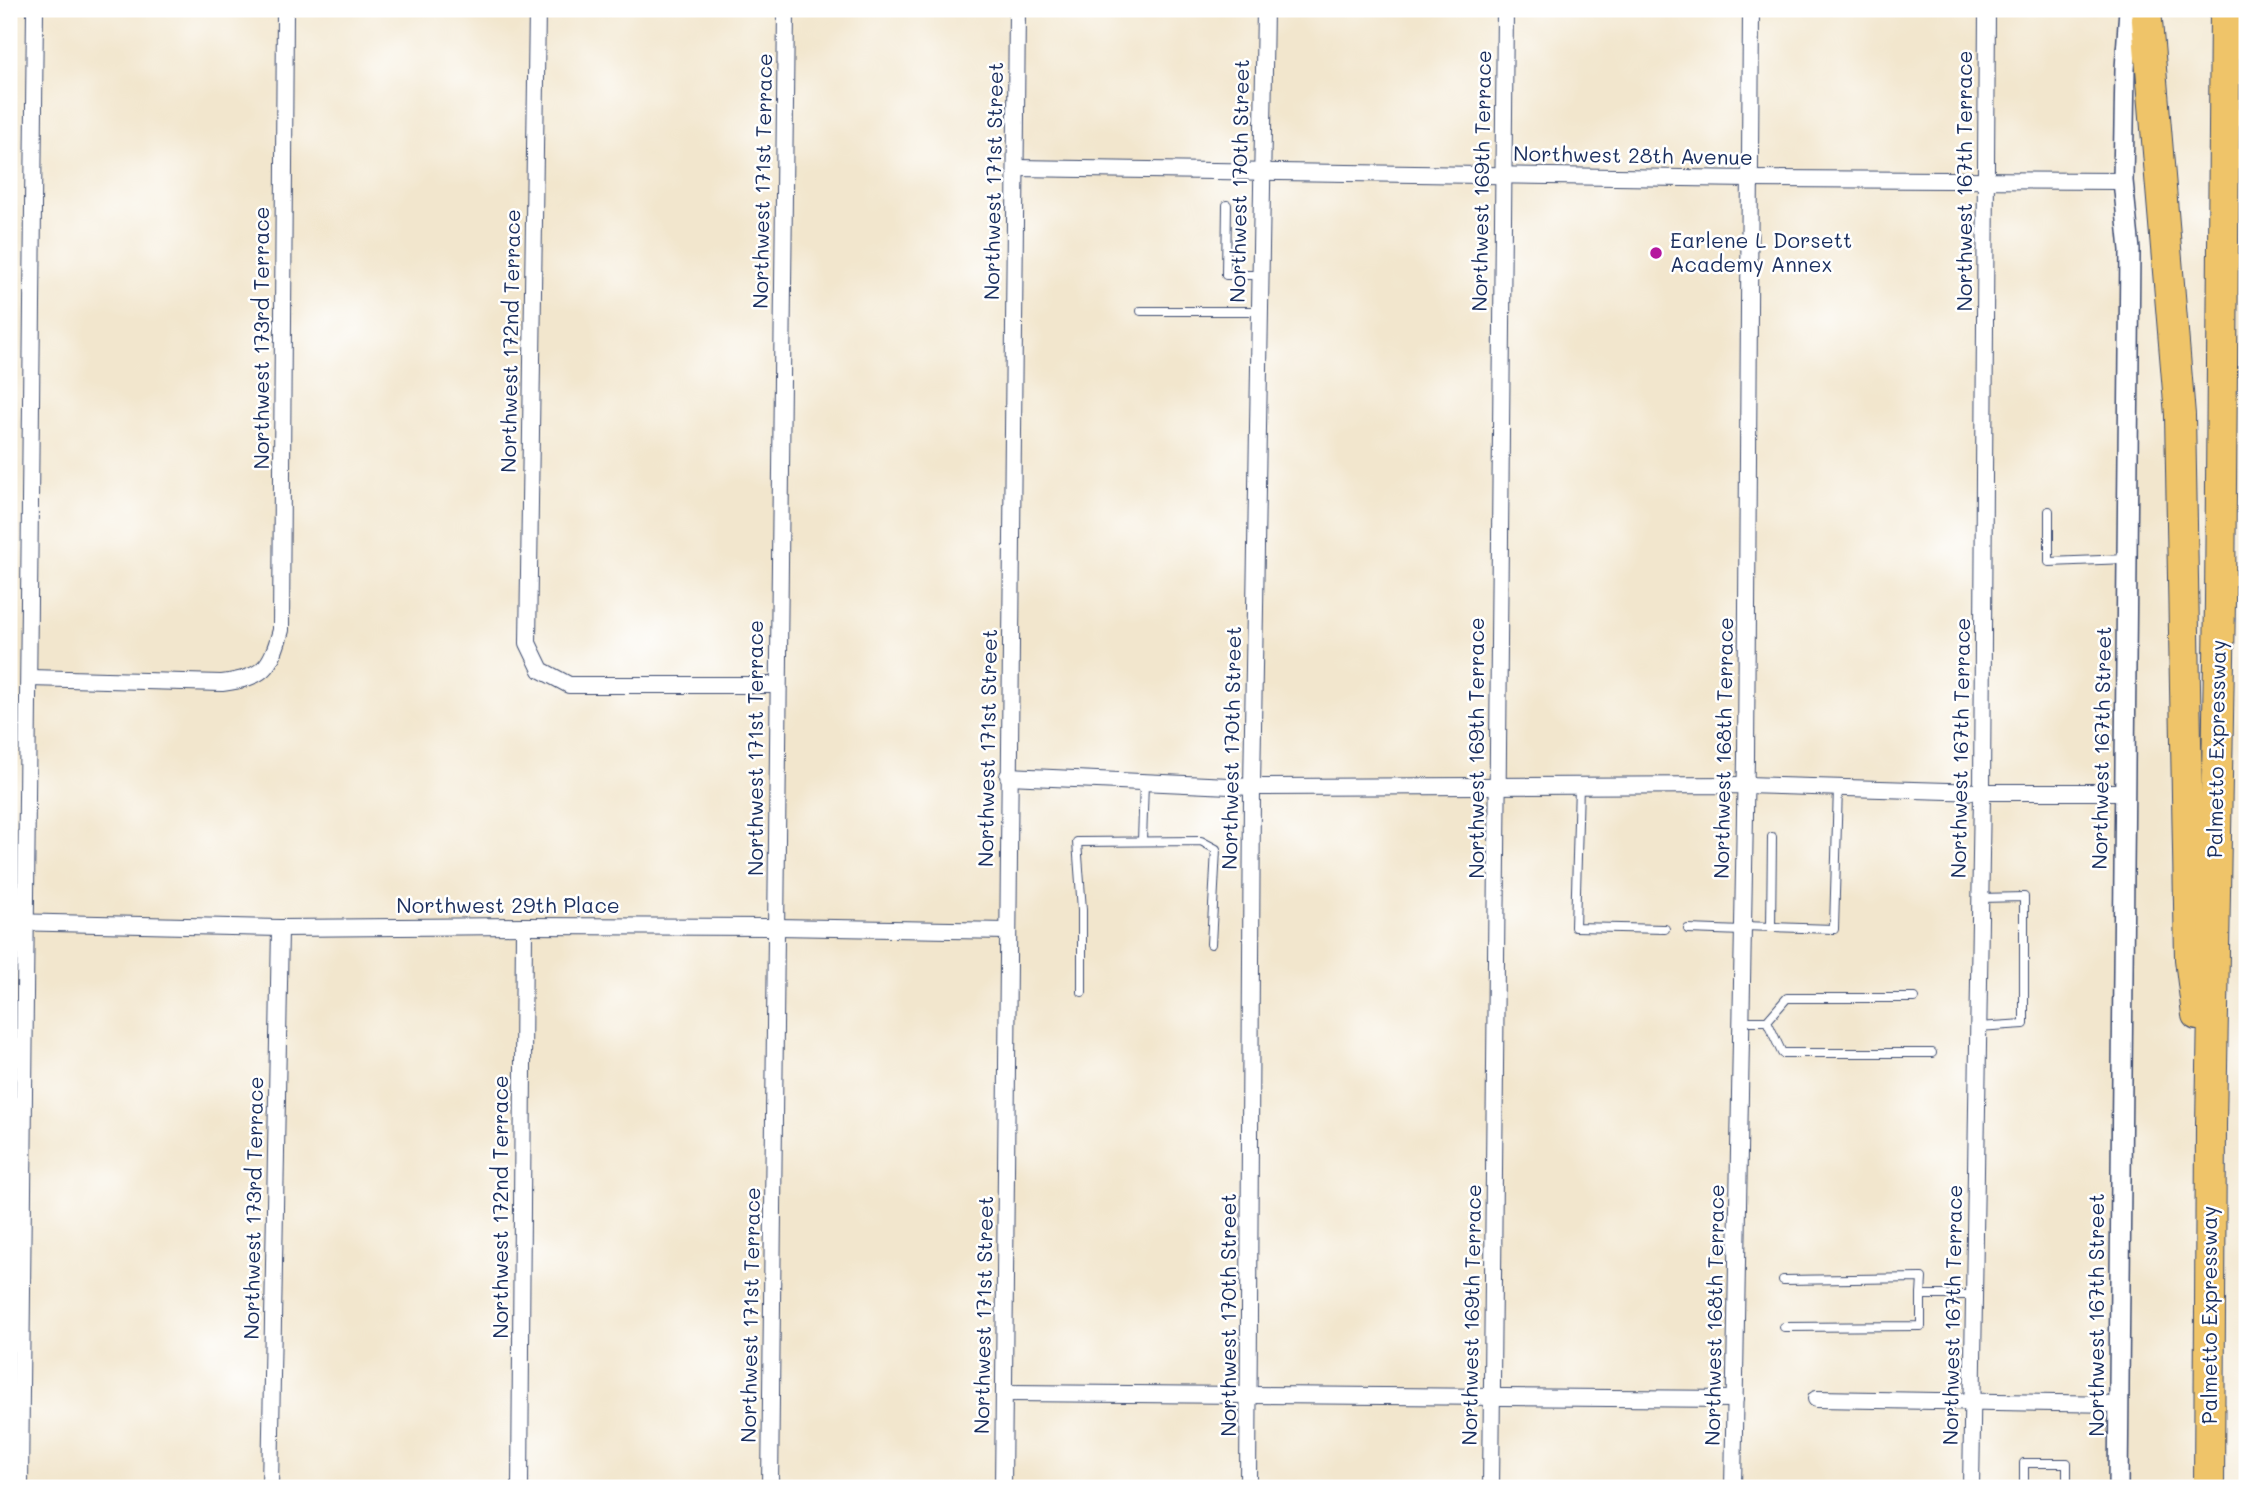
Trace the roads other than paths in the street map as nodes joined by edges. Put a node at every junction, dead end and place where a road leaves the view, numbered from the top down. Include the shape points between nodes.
1 (35, 9) edge
2 (285, 9) edge
3 (537, 9) edge
4 (786, 9) edge
5 (1017, 9) edge
6 (1265, 9) edge
7 (1505, 9) edge
8 (1751, 9) edge
9 (1987, 9) edge
10 (2129, 9) edge
11 (2146, 9) edge
12 (2225, 9) edge
13 (1016, 168) junction
14 (1262, 172) junction
15 (1503, 175) junction
16 (1750, 179) junction
17 (1986, 181) junction
18 (2123, 181) junction
19 (1227, 205) dead end
20 (1259, 275) junction
21 (1141, 311) dead end
22 (1259, 311) junction
23 (2049, 511) dead end
24 (2127, 559) junction
25 (29, 678) junction
26 (777, 685) junction
27 (1008, 776) junction
28 (1144, 783) junction
29 (1578, 785) junction
30 (1745, 785) junction
31 (1838, 786) junction
32 (1252, 787) junction
33 (1498, 787) junction
34 (1982, 792) junction
35 (2124, 792) junction
36 (1772, 837) dead end
37 (1142, 841) junction
38 (1980, 898) junction
39 (9, 922) edge
40 (26, 922) junction
41 (524, 926) junction
42 (776, 927) junction
43 (1771, 927) junction
44 (280, 928) junction
45 (1665, 929) dead end
46 (1688, 929) dead end
47 (1743, 929) junction
48 (1007, 932) junction
49 (1211, 944) dead end
50 (1082, 992) dead end
51 (1914, 998) dead end
52 (1741, 1021) junction
53 (1767, 1021) junction
54 (1978, 1027) junction
55 (1932, 1053) dead end
56 (2210, 1126) junction
57 (1783, 1280) dead end
58 (1922, 1295) junction
59 (1974, 1295) junction
60 (1784, 1326) dead end
61 (1005, 1393) junction
62 (1250, 1393) junction
63 (1492, 1398) junction
64 (1735, 1399) junction
65 (1816, 1399) dead end
66 (1973, 1403) junction
67 (2119, 1404) junction
68 (20, 1488) edge
69 (270, 1488) edge
70 (520, 1488) edge
71 (770, 1488) edge
72 (1003, 1488) edge
73 (1248, 1488) edge
74 (1491, 1488) edge
75 (1733, 1488) edge
76 (1971, 1488) edge
77 (2024, 1488) edge
78 (2067, 1488) edge
79 (2118, 1488) edge
80 (2209, 1488) edge

1 - 25 street
2 - 25 street, Northwest 173rd Terrace via 281,630 269,666 248,680 222,683
3 - 26 street, Northwest 172nd Terrace via 528,643 541,670 569,685
4 - 26 street, Northwest 171st Terrace
5 - 13 street, Northwest 171st Street
6 - 14 street, Northwest 170th Street
7 - 15 street, Northwest 169th Terrace
8 - 16 street, Northwest 168th Terrace
9 - 17 street, Northwest 167th Terrace
10 - 18 street, Northwest 167th Street
11 - 56 highway via 2180,415 2190,959
12 - 56 highway, Palmetto Expressway
13 - 14 street, Northwest 28th Avenue
13 - 27 street, Northwest 171st Street
14 - 15 street, Northwest 28th Avenue
14 - 20 street, Northwest 170th Street
15 - 16 street, Northwest 28th Avenue
15 - 33 street, Northwest 169th Terrace
16 - 17 street, Northwest 28th Avenue
16 - 30 street, Northwest 168th Terrace
17 - 18 street, Northwest 28th Avenue
17 - 34 street, Northwest 167th Terrace
18 - 24 street, Northwest 167th Street via 2130,250
19 - 20 lane via 1226,275
20 - 22 street, Northwest 170th Street
21 - 22 lane
22 - 32 street, Northwest 170th Street
23 - 24 lane via 2049,562
24 - 35 street, Northwest 167th Street
25 - 40 street
26 - 42 street, Northwest 171st Terrace
27 - 28 street
27 - 48 street, Northwest 171st Street
28 - 32 street
28 - 37 lane
29 - 30 street
29 - 33 street
29 - 45 lane via 1576,926
30 - 31 street
30 - 47 street, Northwest 168th Terrace
31 - 34 street
31 - 43 lane via 1834,929
32 - 33 street
32 - 62 street, Northwest 170th Street
33 - 63 street, Northwest 169th Terrace
34 - 35 street
34 - 38 street, Northwest 167th Terrace
35 - 67 street, Northwest 167th Street
36 - 43 lane
37 - 49 lane via 1201,841 1216,849
37 - 50 lane via 1077,842
38 - 54 street, Northwest 167th Terrace
38 - 54 lane via 2024,897 2024,1024
39 - 40 street, Northwest 29th Place
40 - 44 street, Northwest 29th Place
40 - 68 street
41 - 42 street, Northwest 29th Place
41 - 44 street, Northwest 29th Place
41 - 70 street, Northwest 172nd Terrace
42 - 48 street, Northwest 29th Place
42 - 71 street, Northwest 171st Terrace
43 - 47 lane
44 - 69 street, Northwest 173rd Terrace
46 - 47 lane
47 - 52 street, Northwest 168th Terrace
48 - 61 street, Northwest 171st Street
51 - 53 lane via 1787,998
52 - 53 lane
52 - 64 street, Northwest 168th Terrace
53 - 55 lane via 1782,1053
54 - 59 street, Northwest 167th Terrace
56 - 80 highway, Palmetto Expressway
57 - 58 lane via 1922,1278
58 - 59 lane
58 - 60 lane via 1921,1326
59 - 66 street, Northwest 167th Terrace
61 - 62 street
61 - 72 street, Northwest 171st Street
62 - 63 street
62 - 73 street, Northwest 170th Street
63 - 64 street
63 - 74 street, Northwest 169th Terrace
64 - 75 street, Northwest 168th Terrace
65 - 66 street
66 - 67 street
66 - 76 street, Northwest 167th Terrace
67 - 79 street, Northwest 167th Street
77 - 78 lane via 2024,1463 2067,1463

